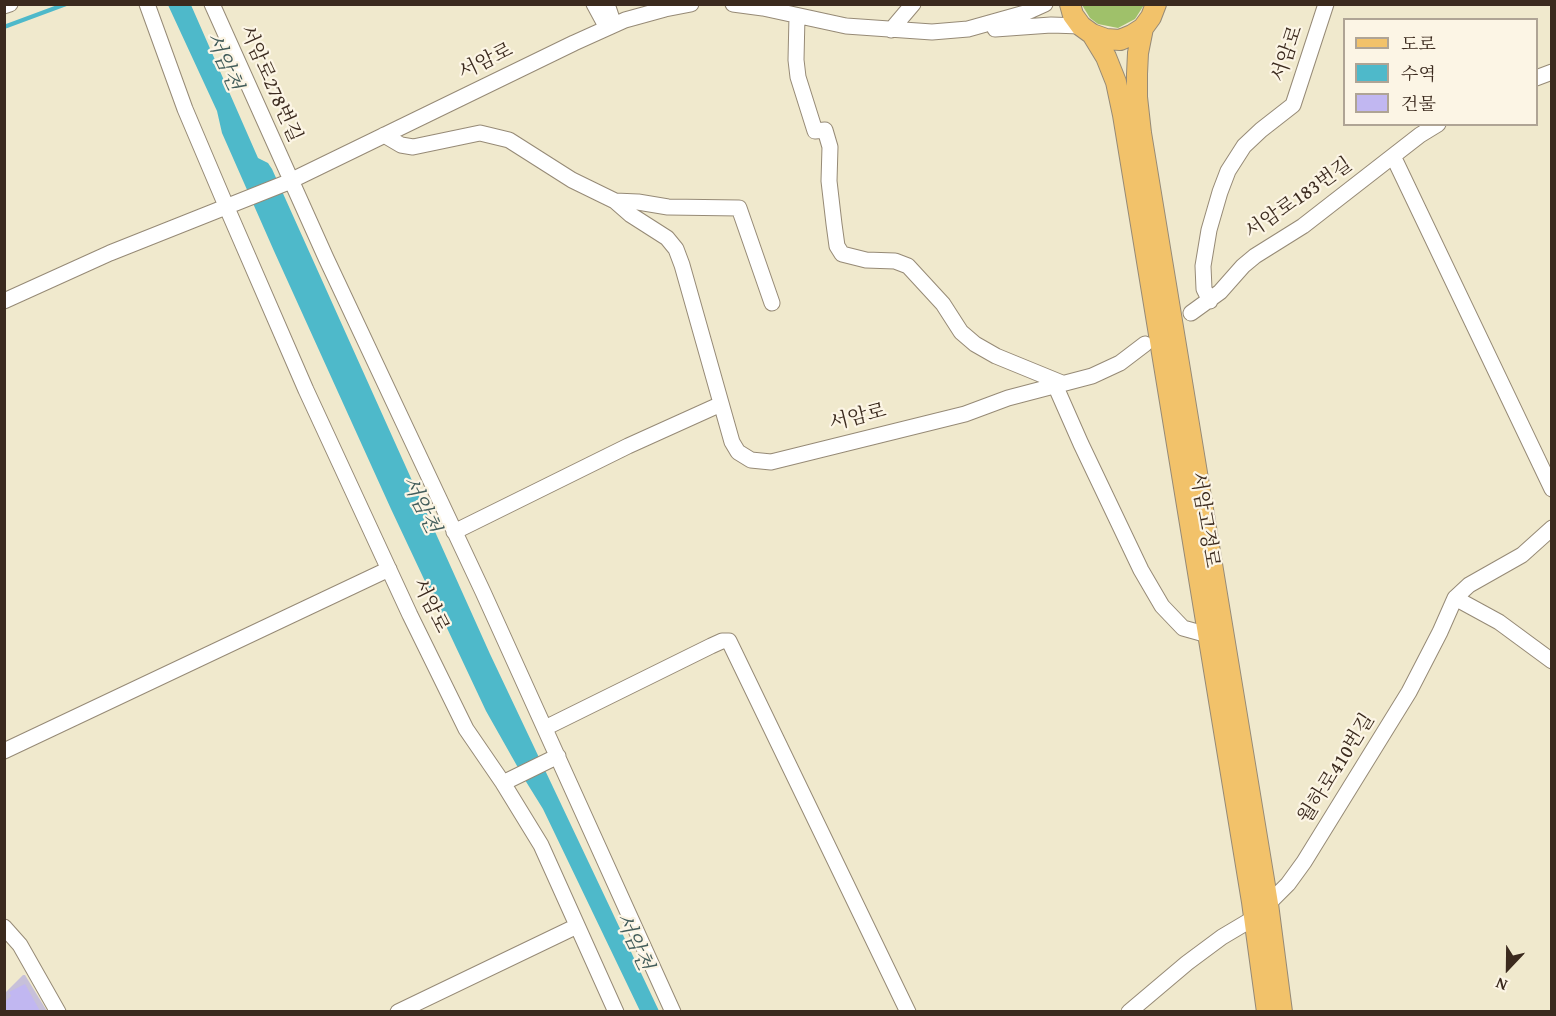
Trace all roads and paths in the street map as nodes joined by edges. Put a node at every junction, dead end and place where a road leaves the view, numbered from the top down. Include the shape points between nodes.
1 (10, 4) edge
2 (147, 4) edge
3 (212, 4) edge
4 (594, 4) edge
5 (607, 4) edge
6 (691, 4) edge
7 (732, 4) edge
8 (913, 4) edge
9 (1045, 4) edge
10 (1070, 4) edge
11 (1326, 4) edge
12 (1156, 5) edge
13 (4, 6) edge
14 (797, 16) junction
15 (610, 26) junction
16 (1143, 28) junction
17 (968, 29) junction
18 (891, 30) junction
19 (1087, 30) junction
20 (1435, 126) edge
21 (384, 135) junction
22 (1394, 156) junction
23 (289, 182) junction
24 (615, 201) junction
25 (227, 207) junction
26 (4, 301) edge
27 (1210, 301) junction
28 (772, 303) dead end
29 (1191, 314) dead end
30 (1146, 344) dead end
31 (1059, 384) junction
32 (721, 404) junction
33 (1551, 489) edge
34 (1551, 528) edge
35 (454, 532) junction
36 (389, 569) junction
37 (1455, 598) junction
38 (1208, 635) junction
39 (1551, 661) edge
40 (545, 728) junction
41 (4, 751) edge
42 (554, 758) junction
43 (506, 782) junction
44 (1261, 911) junction
45 (577, 926) junction
46 (4, 927) edge
47 (58, 1011) edge
48 (399, 1011) edge
49 (616, 1011) edge
50 (673, 1011) edge
51 (908, 1011) edge
52 (1129, 1011) edge
53 (1267, 1011) edge
54 (1282, 1011) edge

1 - 13 street
2 - 25 street, 서암로 via 185,109
3 - 23 street, 서암로278번길
4 - 15 street
5 - 15 street
6 - 15 street, 서암로
7 - 14 street
8 - 18 street
9 - 17 street
10 - 19 main road, 서암고정로 via 1073,15
11 - 27 street, 서암로 via 1293,105 1244,146 1228,171 1209,230 1203,266 1204,289
12 - 16 main road, 서암고정로
14 - 18 street
14 - 31 street via 798,77 815,131 825,130 830,147 829,181 837,246 842,254 908,266 975,344
15 - 21 street, 서암로
16 - 19 main road via 1120,40 1106,39
16 - 44 main road, 서암고정로 via 1137,74 1141,133
17 - 18 street
17 - 19 street via 1051,25
19 - 38 main road, 서암고정로 via 1106,57 1123,115
20 - 22 street, 서암로183번길
21 - 23 street, 서암로
21 - 24 street, 서암로 via 413,147 480,133 495,135
22 - 27 street, 서암로183번길 via 1302,226 1255,256
22 - 33 street
23 - 25 street, 서암로
23 - 35 street, 서암로278번길
24 - 28 street via 738,208
24 - 32 street, 서암로 via 667,238 676,249
25 - 26 street, 서암로 via 110,253
25 - 36 street, 서암로
27 - 29 street, 서암로183번길
30 - 31 street via 1106,370
31 - 32 street, 서암로 via 965,414 771,462 752,460 738,452
31 - 38 street via 1081,444 1162,606 1183,628
32 - 35 street
34 - 37 street, 월하로410번길 via 1522,555 1469,585
35 - 40 street, 서암로278번길
36 - 41 street
36 - 43 street, 서암로 via 466,729
37 - 39 street via 1499,622
37 - 44 street, 월하로410번길 via 1409,692 1296,874
38 - 44 main road, 서암고정로
40 - 42 street, 서암로278번길
40 - 51 street via 711,646 729,641
42 - 43 street
42 - 50 street, 서암로278번길
43 - 45 street, 서암로 via 541,846
44 - 52 street, 월하로410번길 via 1187,963
44 - 53 main road, 서암고정로
44 - 54 main road, 서암고정로
45 - 48 street
45 - 49 street, 서암로
46 - 47 street via 20,945

